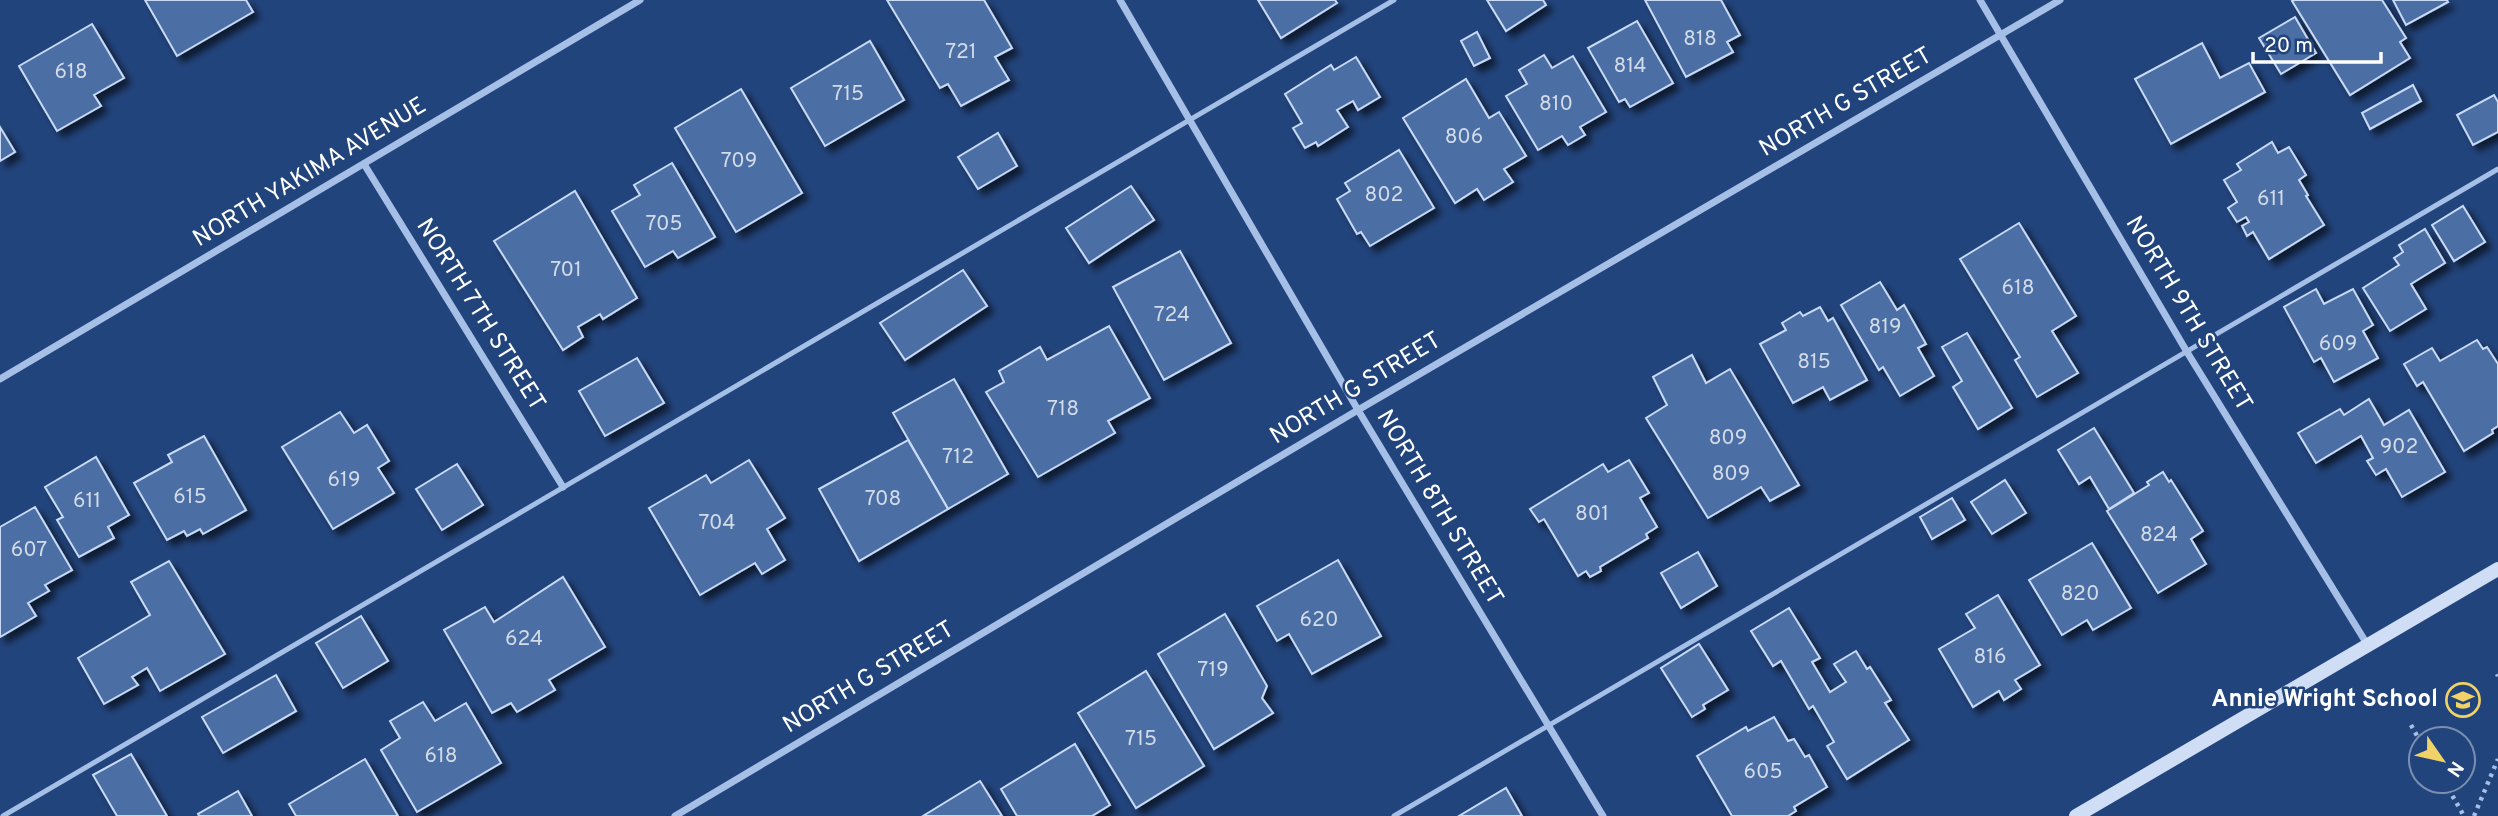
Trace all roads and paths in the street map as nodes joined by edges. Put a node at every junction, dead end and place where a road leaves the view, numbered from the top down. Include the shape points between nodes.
1 (640, 0) edge
2 (1120, 0) edge
3 (1394, 0) edge
4 (1980, 0) edge
5 (2060, 0) edge
6 (2000, 35) junction
7 (1189, 120) junction
8 (364, 164) junction
9 (2498, 169) edge
10 (2187, 352) junction
11 (0, 379) edge
12 (1358, 410) junction
13 (563, 487) junction
14 (2498, 569) edge
15 (2367, 644) junction
16 (1547, 727) junction
17 (2498, 759) edge
18 (2452, 795) edge
19 (3, 816) edge
20 (675, 816) edge
21 (1394, 816) edge
22 (1602, 816) edge
23 (2076, 816) edge
24 (2464, 816) edge
25 (2474, 816) edge

1 - 8 street, NORTH YAKIMA AVENUE
2 - 7 street, NORTH 8TH STREET
3 - 7 lane
4 - 6 street, NORTH 9TH STREET
5 - 6 street, NORTH G STREET
6 - 10 street, NORTH 9TH STREET
6 - 12 street, NORTH G STREET
7 - 12 street, NORTH 8TH STREET
7 - 13 lane
8 - 11 street, NORTH YAKIMA AVENUE
8 - 13 street, NORTH 7TH STREET
9 - 10 lane
10 - 15 street, NORTH 9TH STREET
10 - 16 lane
12 - 16 street, NORTH 8TH STREET
12 - 20 street, NORTH G STREET
13 - 19 lane
14 - 15 street
15 - 23 street
16 - 21 lane
16 - 22 street, NORTH 8TH STREET
17 - 25 path
18 - 24 path

